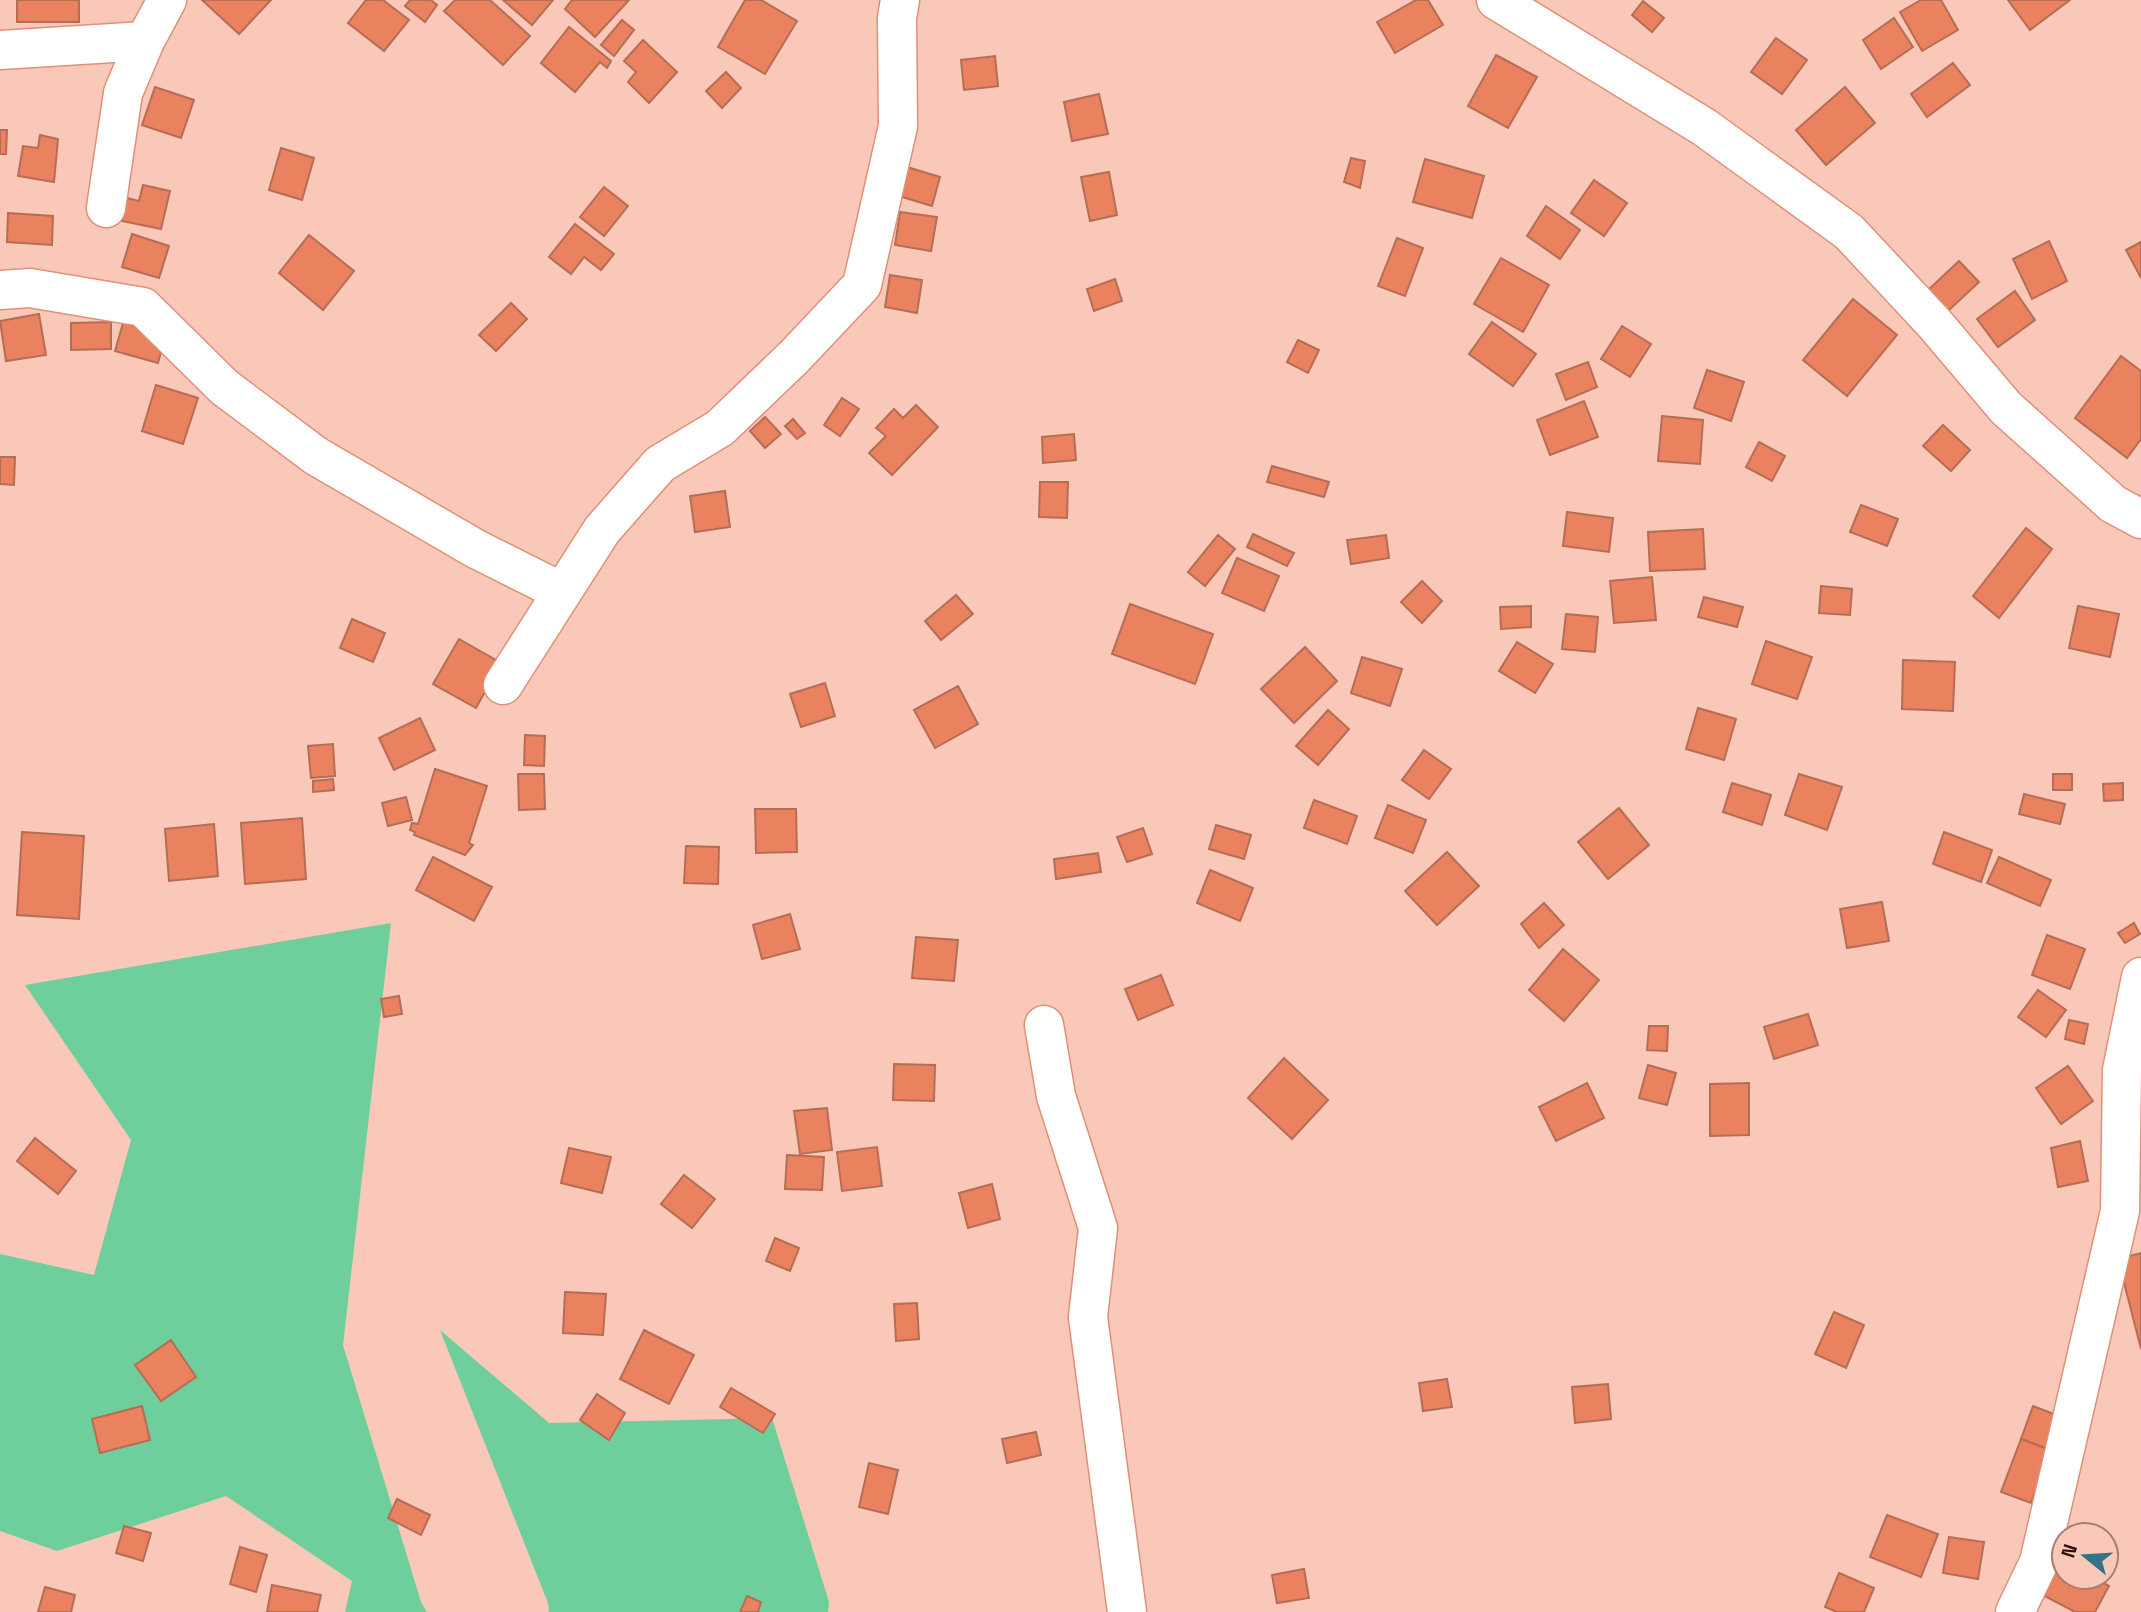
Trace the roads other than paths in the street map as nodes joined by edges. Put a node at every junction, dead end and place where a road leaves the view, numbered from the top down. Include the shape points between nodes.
1 (167, 0) edge
2 (900, 0) edge
3 (1496, 0) edge
4 (145, 41) junction
5 (0, 50) edge
6 (106, 208) dead end
7 (0, 290) edge
8 (2141, 519) edge
9 (560, 591) junction
10 (503, 685) dead end
11 (2141, 977) edge
12 (1044, 1025) dead end
13 (1127, 1612) edge
14 (2015, 1612) edge

1 - 4 street
2 - 9 street via 898,126 862,285 720,428 660,464 602,530
3 - 8 street via 1703,127 1849,232 2006,408 2113,503
4 - 5 street
4 - 6 street via 122,93
7 - 9 street via 30,288 142,307 224,387 316,457 476,549
9 - 10 street
11 - 14 street via 2122,1070 2120,1211 2039,1562
12 - 13 street via 1056,1096 1098,1228 1088,1317

